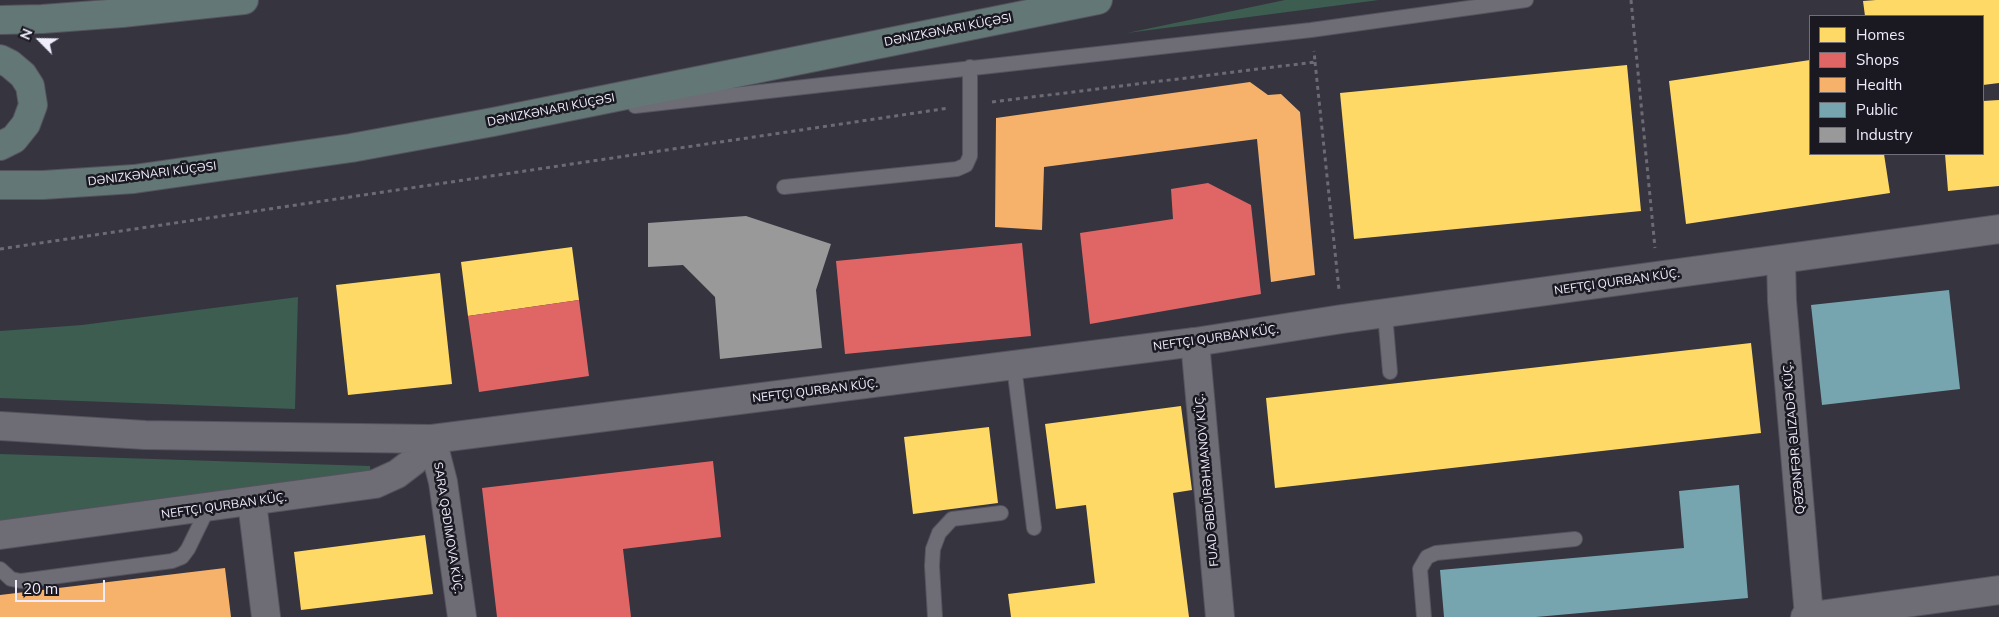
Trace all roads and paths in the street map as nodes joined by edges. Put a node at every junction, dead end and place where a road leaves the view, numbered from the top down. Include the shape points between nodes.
1 (244, 0) edge
2 (1098, 0) edge
3 (1526, 0) edge
4 (1631, 0) edge
5 (0, 20) edge
6 (1311, 30) junction
7 (0, 59) edge
8 (1315, 62) junction
9 (970, 67) junction
10 (970, 105) junction
11 (493, 122) junction
12 (0, 146) edge
13 (0, 185) edge
14 (784, 187) dead end
15 (1999, 229) edge
16 (0, 249) edge
17 (1781, 260) junction
18 (1658, 276) junction
19 (1385, 314) junction
20 (1342, 319) junction
21 (1195, 342) junction
22 (1014, 366) junction
23 (1390, 372) dead end
24 (0, 426) edge
25 (432, 439) junction
26 (252, 502) junction
27 (208, 508) junction
28 (1001, 513) dead end
29 (1034, 528) dead end
30 (0, 535) edge
31 (1575, 539) dead end
32 (0, 569) edge
33 (1999, 590) edge
34 (266, 617) edge
35 (462, 617) edge
36 (935, 617) edge
37 (1220, 617) edge
38 (1424, 617) edge
39 (1805, 617) edge
40 (1810, 617) edge

1 - 5 highway via 122,14
2 - 11 highway
3 - 6 lane
4 - 18 path
6 - 8 path
6 - 9 lane
7 - 12 highway via 23,75 30,86 33,105 26,124 14,139
8 - 10 path
8 - 20 path
9 - 10 lane
9 - 11 lane
10 - 14 lane via 970,156 966,166
10 - 16 path
11 - 13 highway via 351,148 134,179
15 - 17 street, NEFTÇI QURBAN KÜÇ.
17 - 18 street, NEFTÇI QURBAN KÜÇ.
17 - 40 street, QƏZƏNFƏR ƏLIZADƏ KÜÇ.
18 - 19 street, NEFTÇI QURBAN KÜÇ.
19 - 20 street, NEFTÇI QURBAN KÜÇ.
19 - 23 lane
20 - 21 street, NEFTÇI QURBAN KÜÇ.
21 - 22 street, NEFTÇI QURBAN KÜÇ.
21 - 37 street, FUAD ƏBDÜRƏHMANOV KÜÇ.
22 - 25 street, NEFTÇI QURBAN KÜÇ.
22 - 29 lane
24 - 25 street, NEFTÇI QURBAN KÜÇ. via 145,435
25 - 26 street, NEFTÇI QURBAN KÜÇ. via 414,461 397,474 375,484
25 - 35 street, SARA QƏDIMOVA KÜÇ. via 442,482
26 - 27 street, NEFTÇI QURBAN KÜÇ.
26 - 34 street
27 - 30 street, NEFTÇI QURBAN KÜÇ.
27 - 32 lane via 188,549 182,557 172,561 22,581 11,579
28 - 36 lane via 952,519 939,533 933,549 932,566
31 - 38 lane via 1436,553 1427,558 1420,569
33 - 40 street
39 - 40 street

